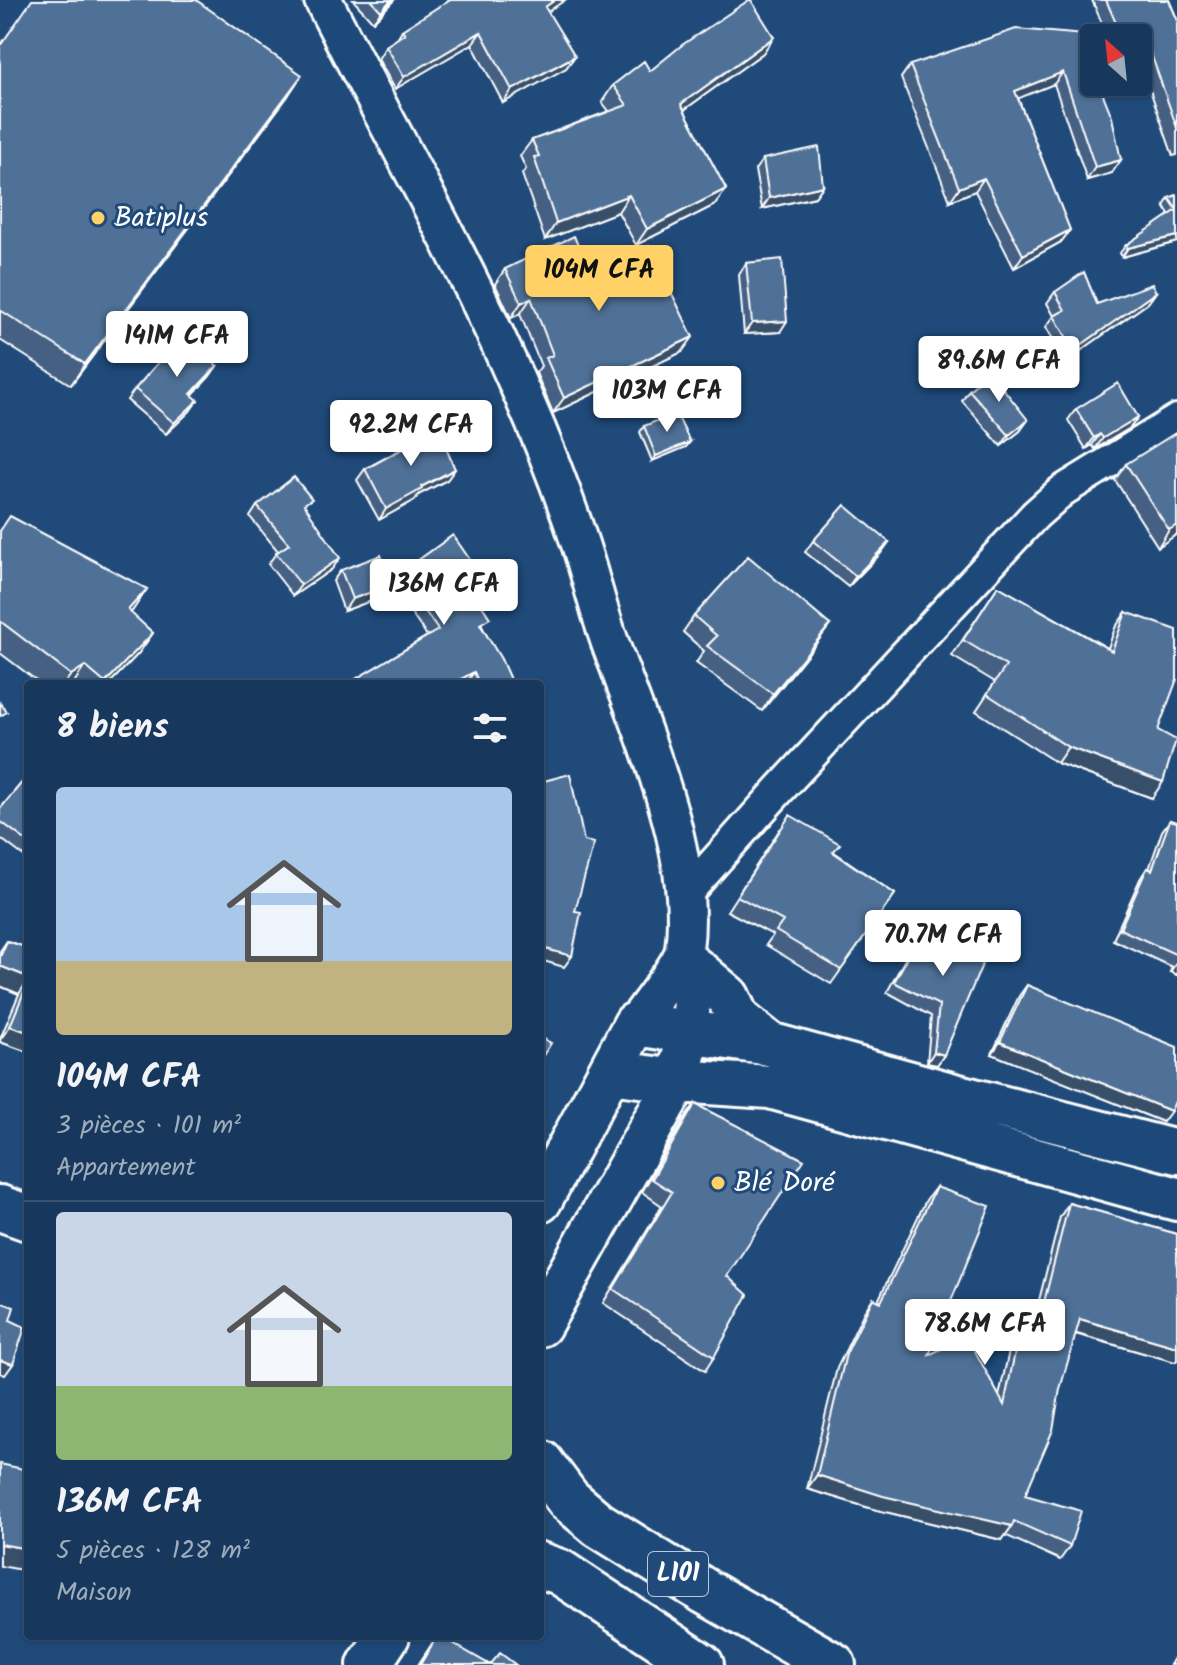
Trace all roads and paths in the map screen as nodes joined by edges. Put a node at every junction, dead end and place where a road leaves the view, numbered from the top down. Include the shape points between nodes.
1 (323, 0) edge
2 (1177, 420) edge
3 (685, 895) junction
4 (690, 960) junction
5 (635, 1024) junction
6 (689, 1034) junction
7 (769, 1044) junction
8 (610, 1072) junction
9 (677, 1081) junction
10 (1177, 1152) edge
11 (544, 1194) edge
12 (1177, 1199) edge
13 (0, 1208) edge
14 (24, 1217) edge
15 (544, 1318) edge
16 (544, 1467) edge
17 (544, 1566) edge
18 (357, 1640) edge
19 (385, 1640) edge
20 (354, 1665) edge
21 (369, 1665) edge
22 (701, 1665) edge
23 (833, 1665) edge

1 - 3 street via 445,234 555,475 648,747
2 - 3 street via 1062,491 1035,515
3 - 4 street
4 - 5 street
4 - 6 street
4 - 7 main road via 728,997 738,1019
5 - 6 main road
5 - 8 main road
6 - 7 main road
6 - 9 main road
7 - 10 main road
8 - 9 main road
8 - 11 main road
9 - 12 main road via 770,1087
9 - 15 main road
13 - 14 main road
16 - 23 main road, L101 via 568,1499 599,1525
17 - 22 main road, L101
18 - 20 main road
19 - 21 main road

